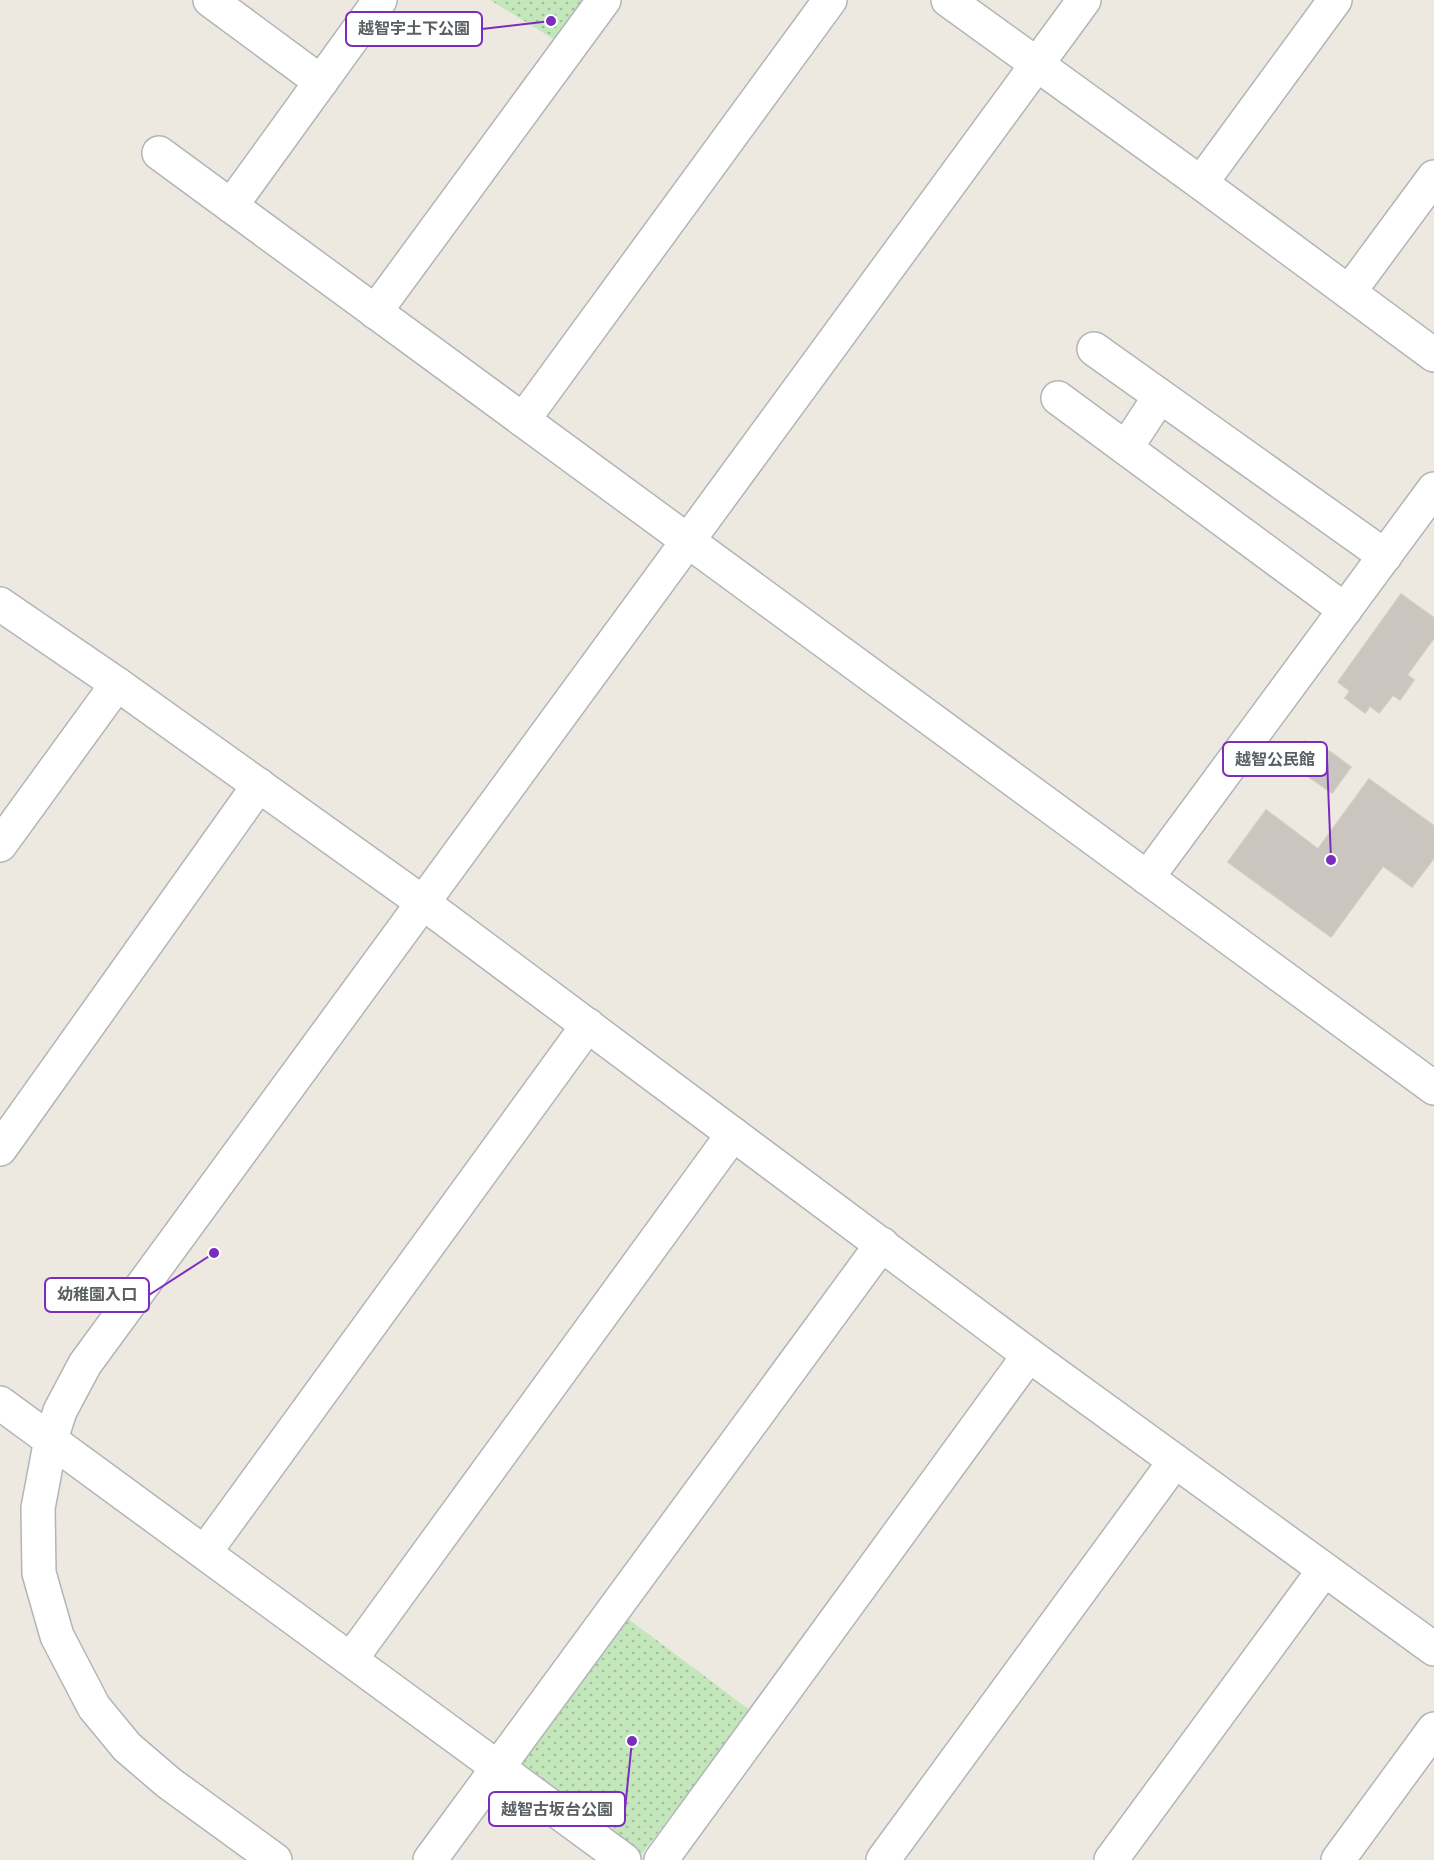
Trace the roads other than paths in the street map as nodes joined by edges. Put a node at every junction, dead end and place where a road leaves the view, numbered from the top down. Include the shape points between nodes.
1 (210, 0) edge
2 (380, 0) edge
3 (604, 0) edge
4 (830, 0) edge
5 (948, 0) edge
6 (1084, 0) edge
7 (1335, 0) edge
8 (1036, 65) junction
9 (321, 82) junction
10 (159, 153) dead end
11 (1434, 177) edge
12 (1201, 183) junction
13 (231, 206) junction
14 (1349, 292) junction
15 (375, 312) junction
16 (1094, 349) dead end
17 (1434, 355) edge
18 (1160, 396) junction
19 (1058, 398) dead end
20 (523, 420) junction
21 (1126, 448) junction
22 (1434, 489) edge
23 (687, 541) junction
24 (1384, 556) junction
25 (0, 604) edge
26 (1345, 610) junction
27 (117, 684) junction
28 (259, 786) junction
29 (0, 845) edge
30 (1148, 878) junction
31 (422, 902) junction
32 (588, 1025) junction
33 (1434, 1088) edge
34 (733, 1134) junction
35 (0, 1149) edge
36 (882, 1244) junction
37 (1029, 1355) junction
38 (0, 1402) edge
39 (51, 1439) junction
40 (1175, 1461) junction
41 (205, 1552) junction
42 (1324, 1570) junction
43 (1434, 1649) edge
44 (351, 1659) junction
45 (1434, 1729) edge
46 (498, 1767) junction
47 (275, 1860) edge
48 (430, 1860) edge
49 (624, 1860) edge
50 (661, 1860) edge
51 (883, 1860) edge
52 (1111, 1860) edge
53 (1338, 1860) edge

1 - 9 street
2 - 9 street
3 - 15 street
4 - 20 street
5 - 8 street
6 - 8 street
7 - 12 street
8 - 12 street
8 - 23 street
9 - 13 street
10 - 13 street
11 - 14 street
12 - 14 street
13 - 15 street
14 - 17 street
15 - 20 street
16 - 18 street
18 - 21 street
18 - 24 street
19 - 21 street
20 - 23 street
21 - 26 street
22 - 24 street
23 - 30 street
23 - 31 street
24 - 26 street
25 - 27 street
26 - 30 street
27 - 28 street
27 - 29 street
28 - 31 street
28 - 35 street
30 - 33 street
31 - 32 street
31 - 39 street via 85,1364 60,1411
32 - 34 street
32 - 41 street
34 - 36 street
34 - 44 street
36 - 37 street
36 - 46 street
37 - 40 street
37 - 50 street
38 - 39 street
39 - 41 street
39 - 47 street via 38,1508 39,1573 57,1635 94,1707 127,1747 169,1783
40 - 42 street
40 - 51 street
41 - 44 street
42 - 43 street
42 - 52 street
44 - 46 street
45 - 53 street
46 - 48 street
46 - 49 street

